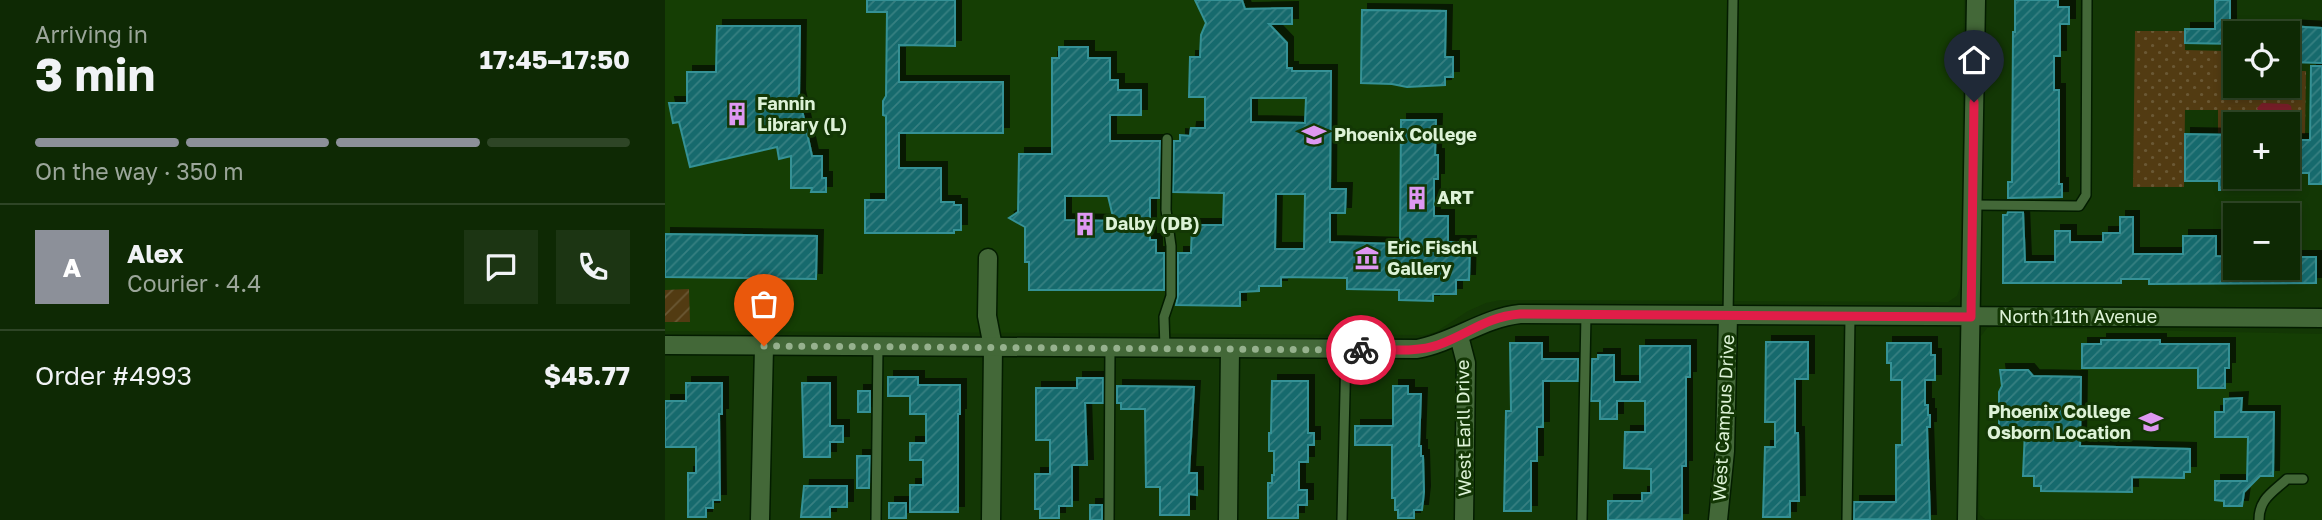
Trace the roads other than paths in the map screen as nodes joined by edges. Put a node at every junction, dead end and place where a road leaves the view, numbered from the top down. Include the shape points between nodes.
1 (1733, 0) edge
2 (1976, 0) edge
3 (2087, 0) edge
4 (1167, 139) dead end
5 (1973, 205) junction
6 (988, 258) dead end
7 (1586, 314) junction
8 (1728, 316) junction
9 (1850, 317) junction
10 (1971, 317) junction
11 (2322, 318) edge
12 (1459, 336) junction
13 (665, 345) edge
14 (764, 346) junction
15 (878, 347) junction
16 (993, 347) junction
17 (1110, 347) junction
18 (1165, 348) junction
19 (1230, 349) junction
20 (1346, 350) junction
21 (2303, 479) dead end
22 (760, 520) edge
23 (876, 520) edge
24 (991, 520) edge
25 (1109, 520) edge
26 (1228, 520) edge
27 (1342, 520) edge
28 (1464, 520) edge
29 (1582, 520) edge
30 (1718, 520) edge
31 (1847, 520) edge
32 (1967, 520) edge
33 (2259, 520) edge

1 - 8 lane
2 - 5 street
3 - 5 lane via 2086,195 2079,206
4 - 18 lane via 1171,296 1164,317
5 - 10 street
6 - 16 street via 987,316
7 - 8 street, North 11th Avenue
7 - 12 street, North 11th Avenue via 1500,316
7 - 29 lane
8 - 9 street, North 11th Avenue
8 - 30 street, West Campus Drive via 1725,451
9 - 10 street, North 11th Avenue
9 - 31 lane
10 - 11 street, North 11th Avenue
10 - 32 street
12 - 20 street, North 11th Avenue via 1417,349
12 - 28 street, West Earll Drive via 1466,363
13 - 14 street, North 11th Avenue
14 - 15 street, North 11th Avenue
14 - 22 street
15 - 16 street, North 11th Avenue
15 - 23 lane
16 - 17 street, North 11th Avenue
16 - 24 street
17 - 18 street, North 11th Avenue
17 - 25 lane
18 - 19 street, North 11th Avenue
19 - 20 street, North 11th Avenue
19 - 26 street
20 - 27 lane
21 - 33 lane via 2287,479 2259,506

